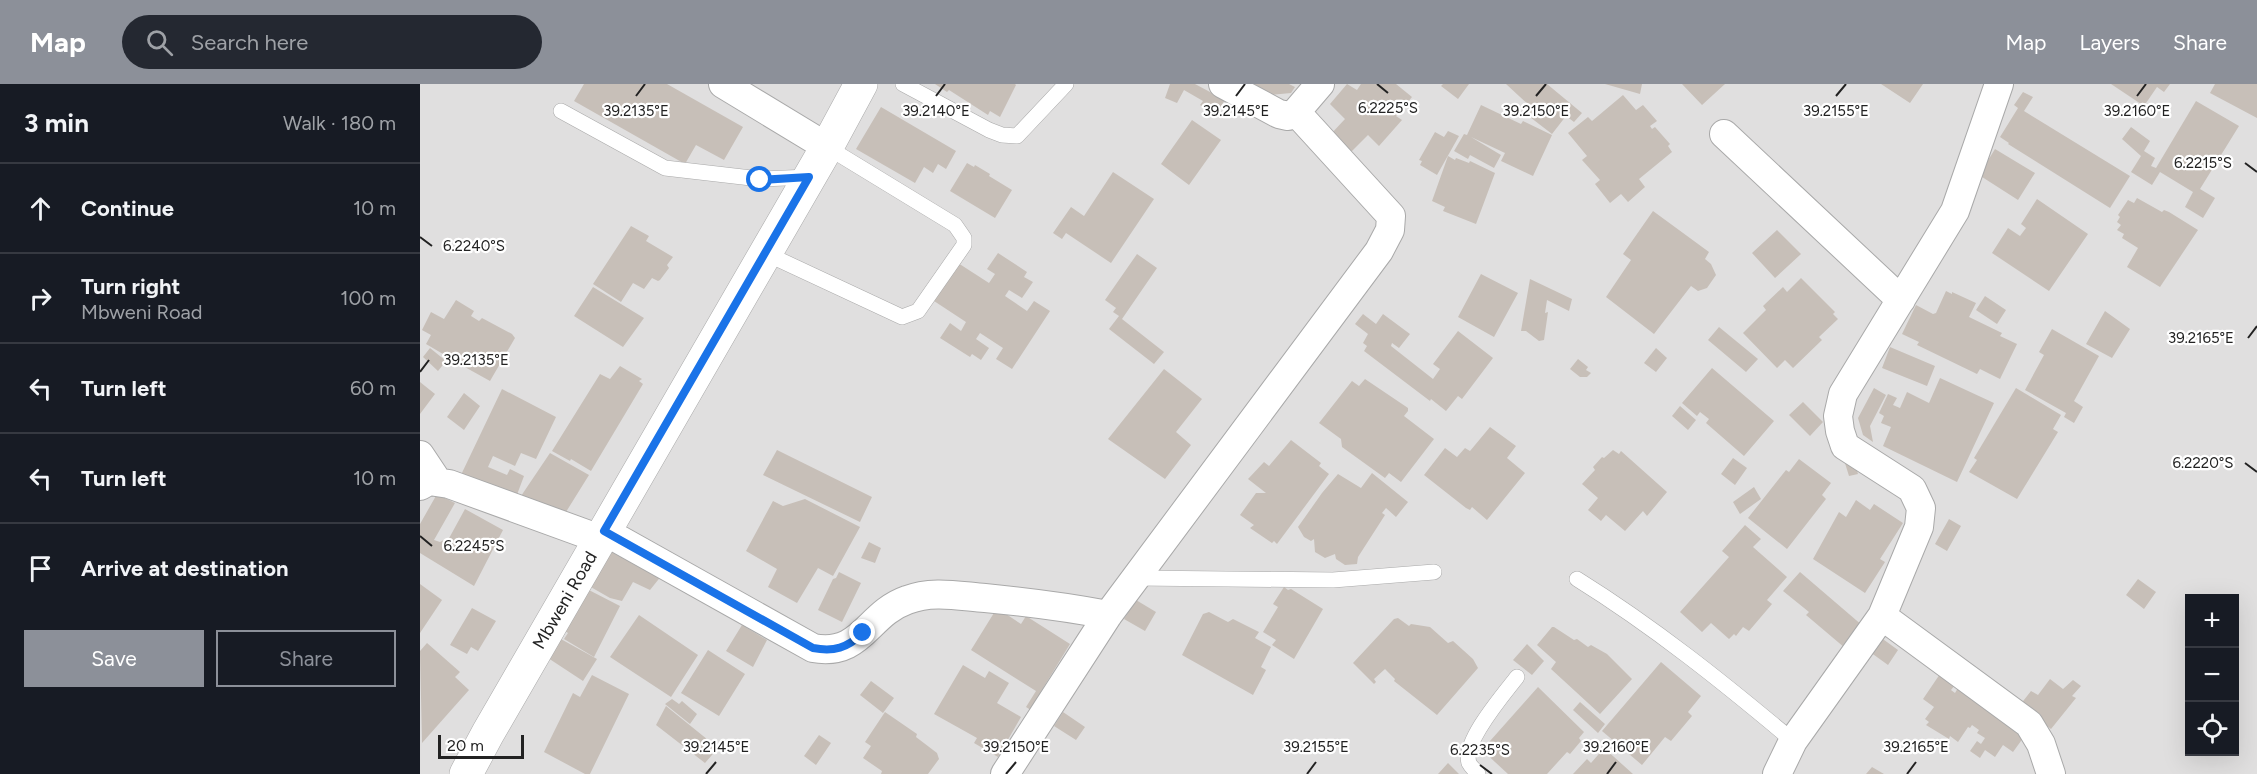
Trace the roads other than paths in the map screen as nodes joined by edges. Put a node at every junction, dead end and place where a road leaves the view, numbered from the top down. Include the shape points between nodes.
1 (723, 84) edge
2 (861, 84) edge
3 (903, 84) edge
4 (1066, 84) edge
5 (1223, 84) edge
6 (1320, 84) edge
7 (1999, 84) edge
8 (561, 111) dead end
9 (1296, 112) junction
10 (1724, 134) dead end
11 (827, 147) junction
12 (809, 177) junction
13 (765, 253) junction
14 (1901, 300) junction
15 (420, 455) edge
16 (429, 484) edge
17 (602, 535) junction
18 (1434, 572) dead end
19 (1137, 578) junction
20 (1577, 579) dead end
21 (1108, 615) junction
22 (1882, 616) junction
23 (1516, 677) dead end
24 (1793, 741) junction
25 (466, 774) edge
26 (1005, 774) edge
27 (1479, 774) edge
28 (1777, 774) edge
29 (2051, 774) edge

1 - 11 street
2 - 11 street, Mbweni Road
3 - 4 lane via 988,130 1017,136
5 - 9 street via 1279,114 1288,116
6 - 9 street
7 - 14 street via 1955,211
8 - 12 lane via 665,168 760,180
9 - 19 street via 1391,216 1390,230 1372,261
10 - 14 street
11 - 12 street, Mbweni Road
11 - 13 lane via 955,225 964,245 918,311 902,317
12 - 13 street, Mbweni Road
13 - 17 street, Mbweni Road
14 - 22 street via 1843,394 1838,416 1845,446 1912,489 1921,508 1919,527
15 - 16 street
16 - 17 street via 449,484
17 - 21 street via 813,648 827,651 853,642 906,600 935,594 1054,605
17 - 25 street, Mbweni Road
18 - 19 lane via 1333,580
19 - 21 street
20 - 24 lane via 1722,681
21 - 26 street
22 - 24 street
22 - 29 street via 2029,724
23 - 27 lane via 1480,726 1468,753 1470,764
24 - 28 street

